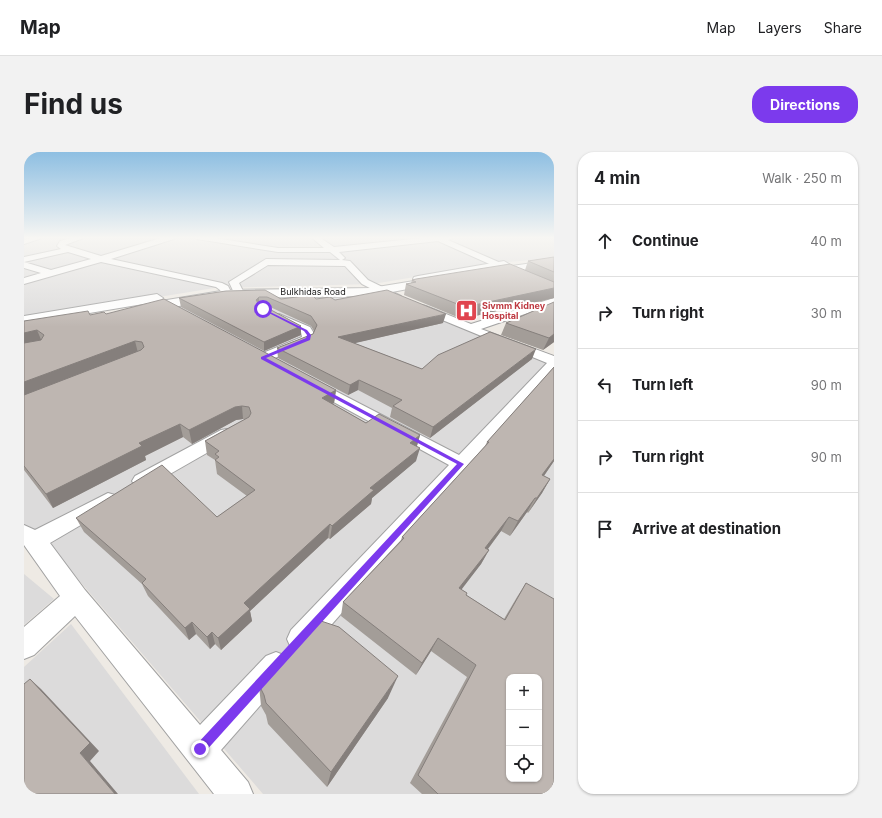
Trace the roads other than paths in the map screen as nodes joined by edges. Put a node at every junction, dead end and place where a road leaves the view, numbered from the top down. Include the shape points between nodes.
1 (30, 267) edge
2 (72, 267) edge
3 (139, 267) edge
4 (258, 267) edge
5 (351, 267) edge
6 (502, 267) joint
7 (50, 273) junction
8 (24, 281) edge
9 (376, 289) junction
10 (238, 290) junction
11 (554, 290) edge
12 (225, 291) junction
13 (554, 301) edge
14 (164, 304) junction
15 (270, 313) edge
16 (183, 315) edge
17 (24, 320) edge
18 (24, 328) edge
19 (471, 328) junction
20 (249, 351) edge
21 (263, 358) junction
22 (554, 362) edge
23 (276, 365) edge
24 (301, 379) edge
25 (243, 425) edge
26 (461, 464) junction
27 (29, 537) edge
28 (76, 598) junction
29 (24, 645) edge
30 (200, 749) junction
31 (236, 794) edge

1 - 7 street
2 - 7 street
3 - 12 street via 219,284
4 - 10 street via 234,282
5 - 9 street
6 - 9 street, Bulkhidas Road
6 - 11 street
7 - 8 street
9 - 10 street, Bulkhidas Road
9 - 19 street
10 - 12 street, Bulkhidas Road
12 - 14 street, Bulkhidas Road
12 - 17 street, Bulkhidas Road
13 - 19 street
14 - 16 street
14 - 18 street, Bulkhidas Road
15 - 21 street via 306,330 309,335 308,339
19 - 22 street
20 - 21 street
21 - 23 street
22 - 26 street
24 - 26 street
25 - 27 street
26 - 30 street
27 - 28 street
28 - 29 street
28 - 30 street
30 - 31 street

